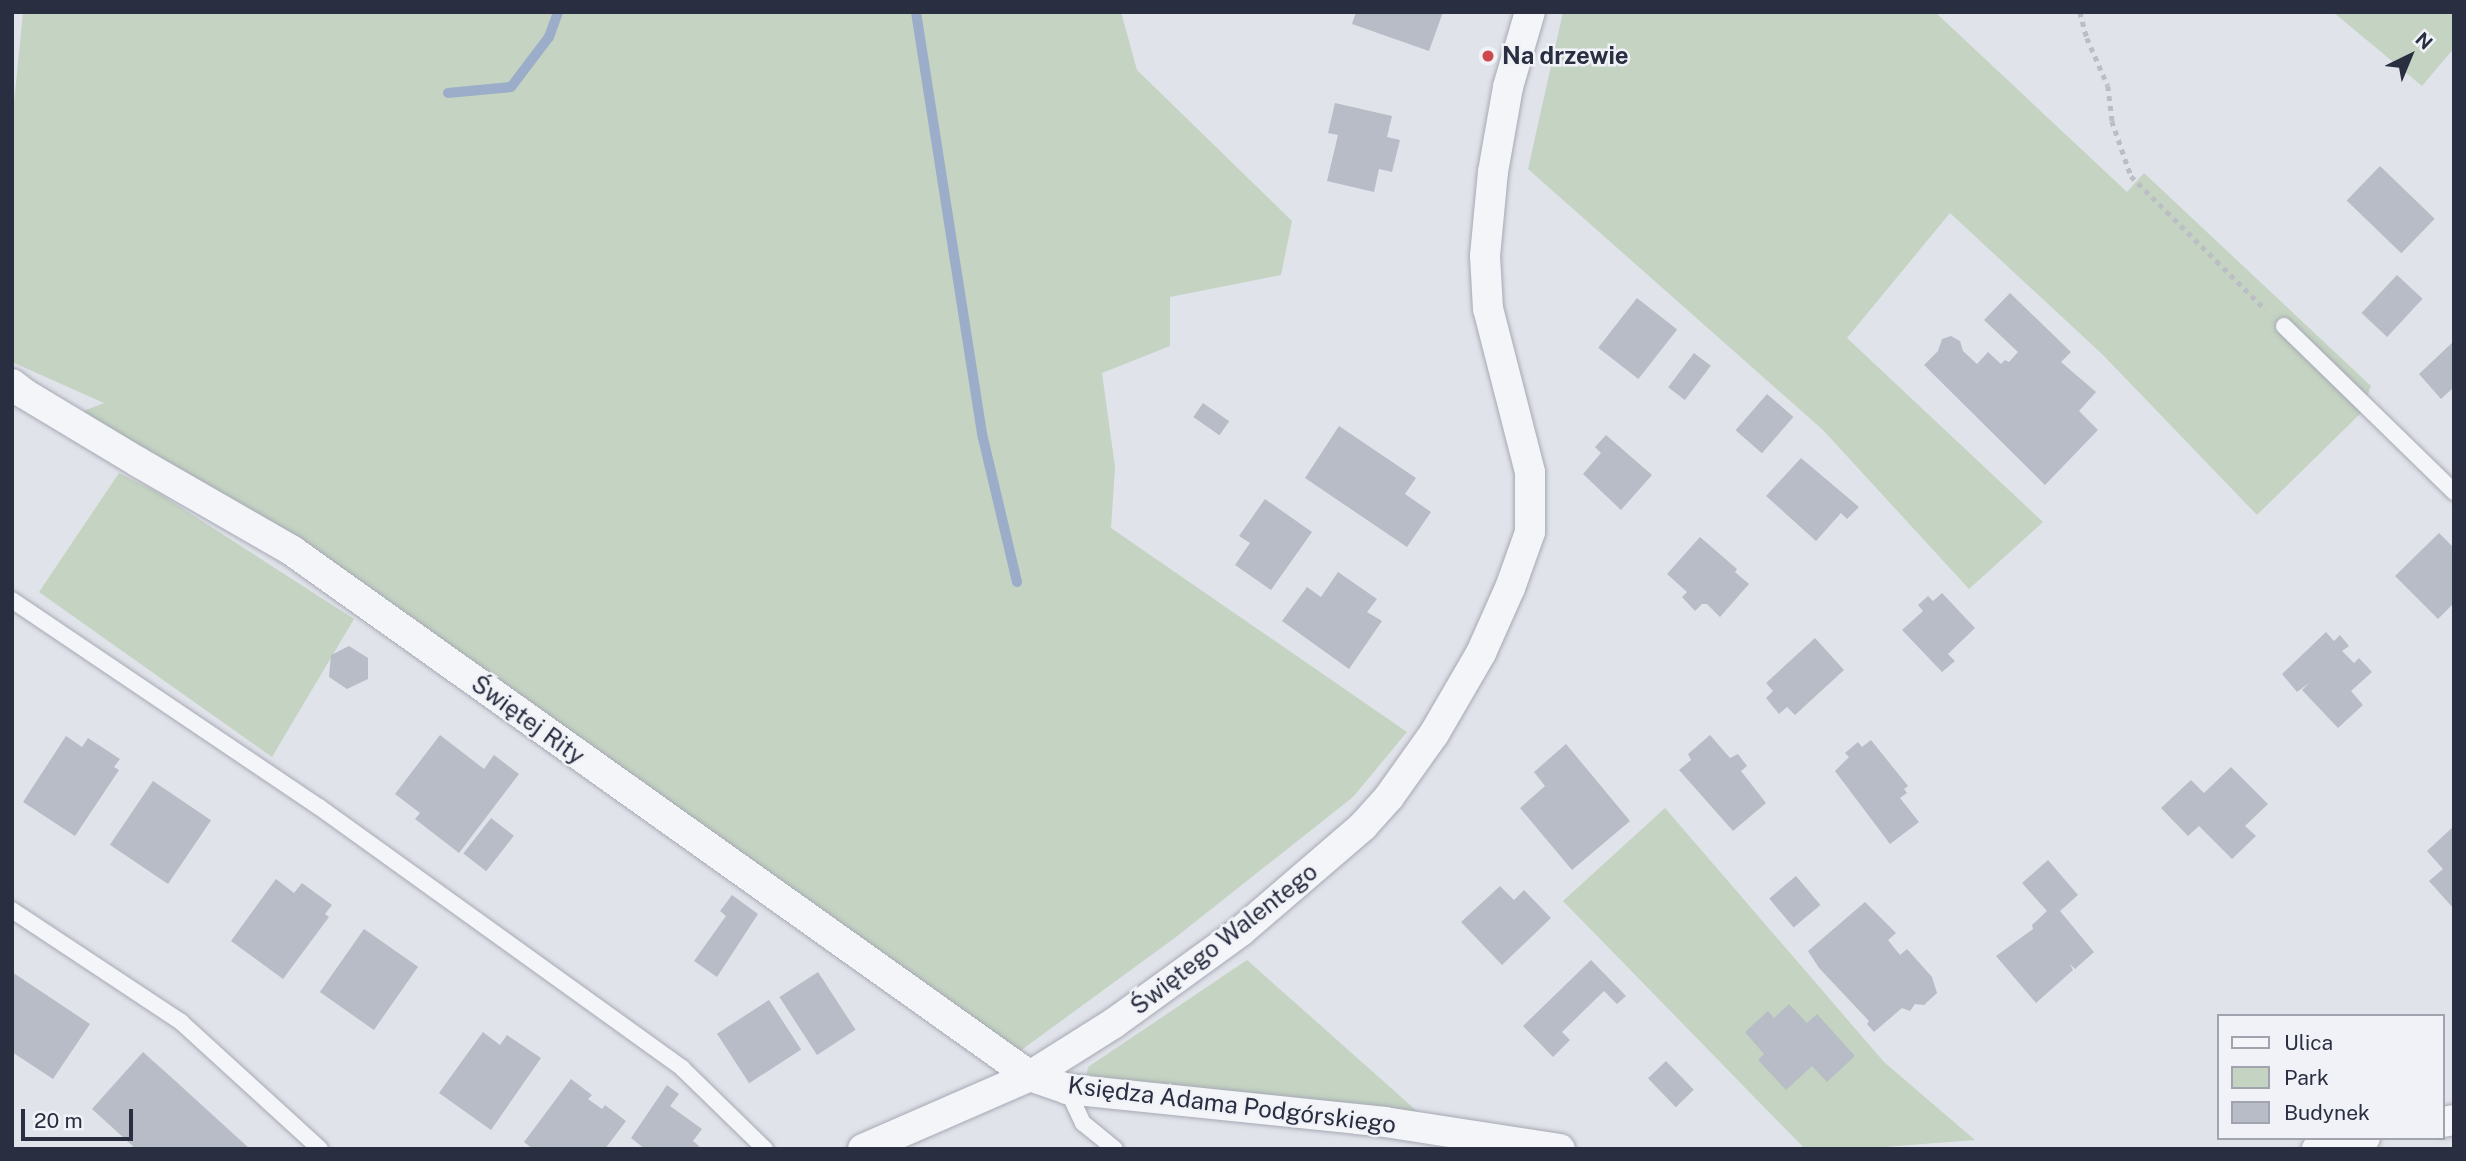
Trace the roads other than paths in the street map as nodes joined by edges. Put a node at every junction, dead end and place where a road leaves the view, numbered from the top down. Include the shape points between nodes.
1 (1530, 12) edge
2 (2284, 327) road end
3 (12, 384) edge
4 (2454, 492) edge
5 (12, 600) edge
6 (12, 910) edge
7 (1030, 1076) junction
8 (1067, 1089) junction
9 (2356, 1140) edge
10 (320, 1149) edge
11 (765, 1149) edge
12 (863, 1149) edge
13 (1115, 1149) edge
14 (1560, 1149) edge
15 (2317, 1149) edge

1 - 7 street, Świętego Walentego via 1508,87 1485,256 1488,309 1530,472 1530,532 1481,653 1434,733 1363,826 1241,931 1114,1023
2 - 4 lane
3 - 7 street, Świętej Rity via 292,550
5 - 11 lane via 319,807 682,1068
6 - 10 lane via 181,1021
7 - 8 street, Księdza Adama Podgórskiego
7 - 12 street, Świętego Walentego
8 - 13 lane via 1083,1123
8 - 14 street, Księdza Adama Podgórskiego via 1385,1122
9 - 15 street

